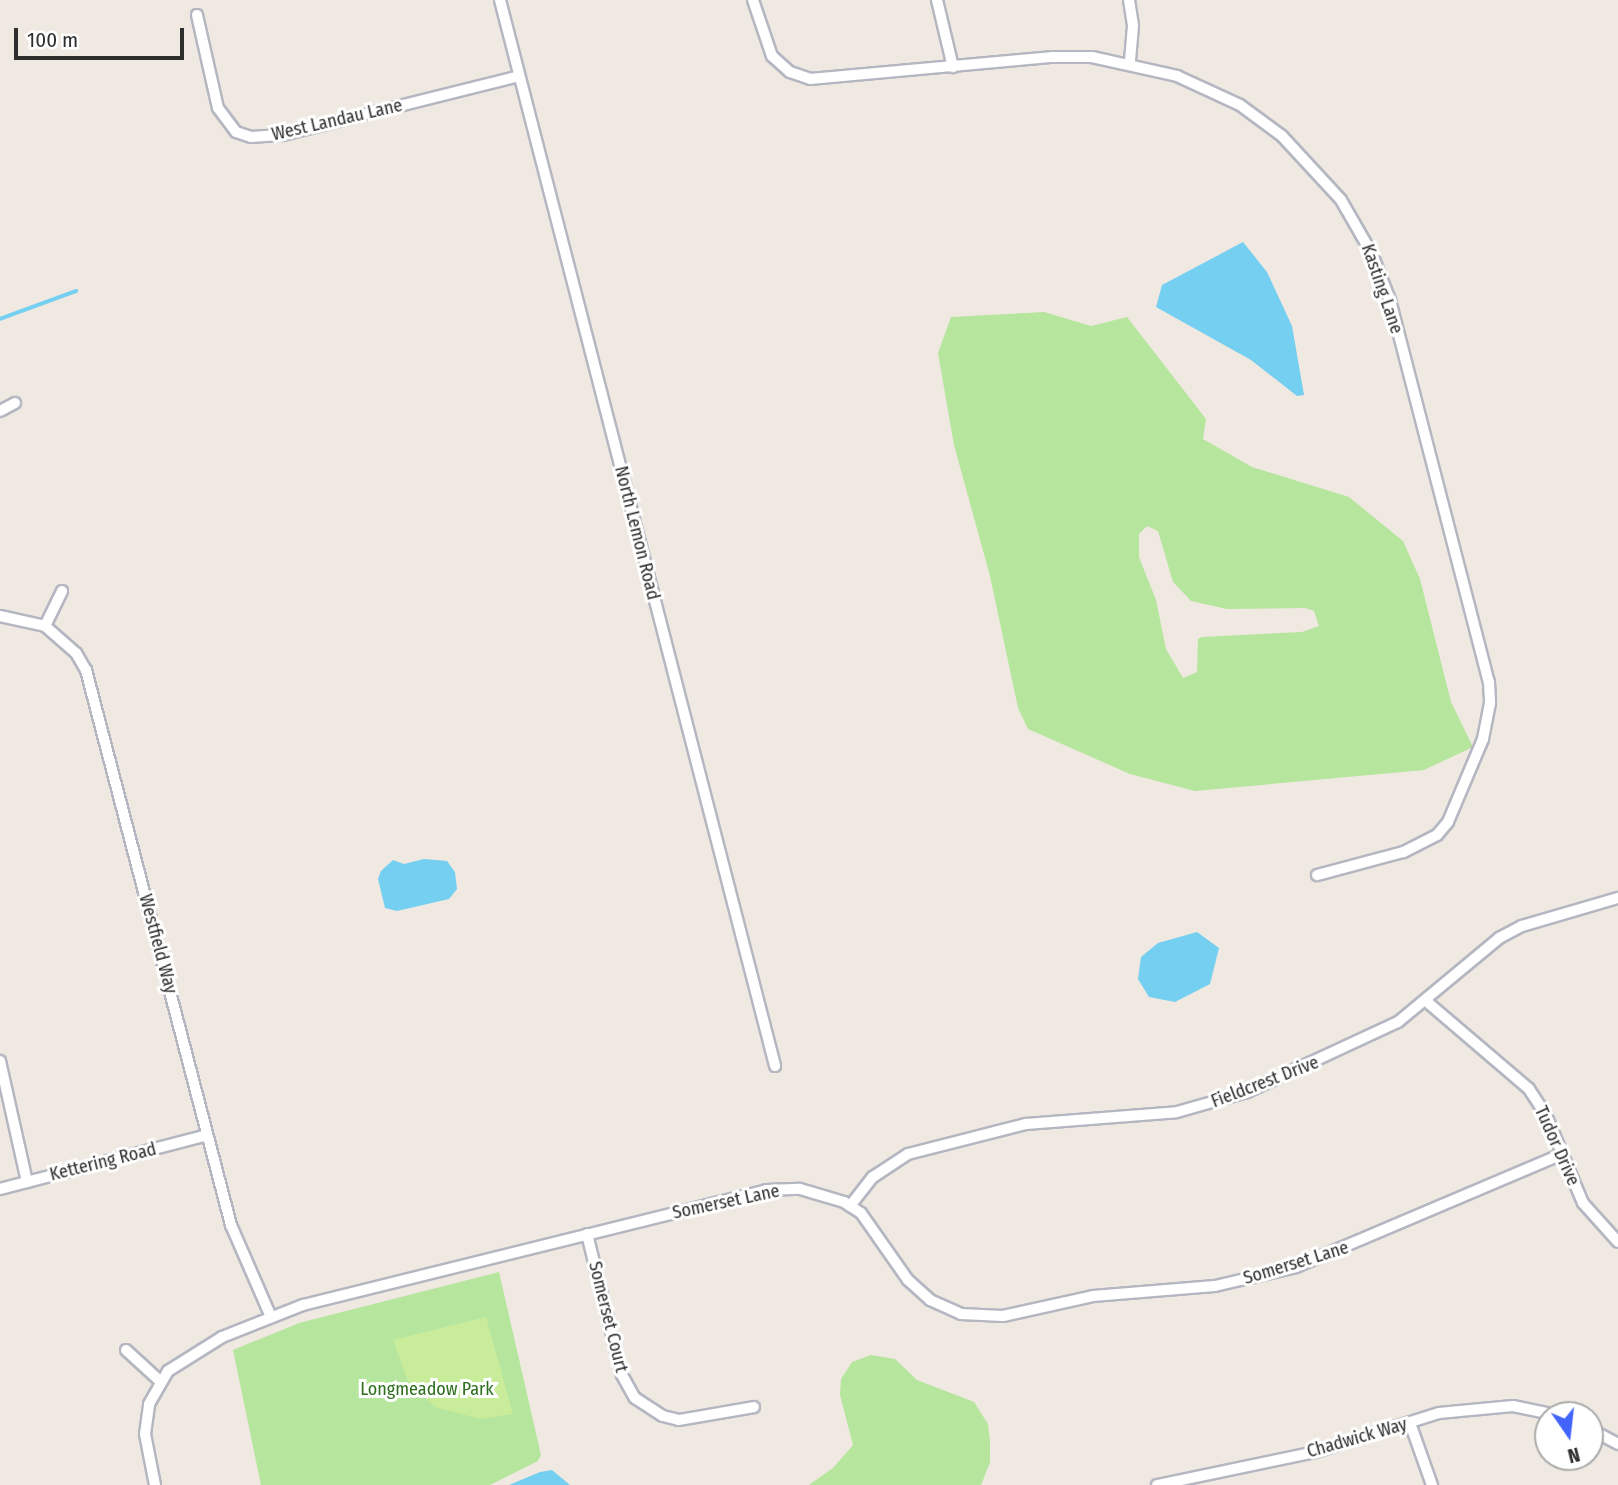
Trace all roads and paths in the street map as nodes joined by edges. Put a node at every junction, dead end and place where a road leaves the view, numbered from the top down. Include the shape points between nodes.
1 (500, 0) edge
2 (753, 0) edge
3 (937, 0) edge
4 (1129, 0) edge
5 (197, 15) dead end
6 (1130, 63) junction
7 (953, 67) junction
8 (519, 76) junction
9 (15, 402) dead end
10 (0, 411) edge
11 (62, 591) dead end
12 (0, 616) edge
13 (45, 626) junction
14 (1317, 875) dead end
15 (1618, 898) edge
16 (1426, 1001) junction
17 (0, 1061) edge
18 (775, 1066) dead end
19 (207, 1135) junction
20 (1562, 1154) junction
21 (27, 1182) junction
22 (0, 1189) edge
23 (850, 1206) junction
24 (587, 1234) junction
25 (1618, 1242) edge
26 (271, 1317) junction
27 (126, 1350) dead end
28 (160, 1381) junction
29 (754, 1407) dead end
30 (1534, 1409) edge
31 (1410, 1423) junction
32 (155, 1485) edge
33 (1157, 1485) edge
34 (1432, 1485) edge

1 - 8 street, North Lemon Road
2 - 7 street, Kasting Lane via 772,56 790,72 810,79
3 - 7 street
4 - 6 street via 1133,26
5 - 8 street, West Landau Lane via 218,108 236,132 251,137 283,135
6 - 7 street, Kasting Lane via 1053,57
6 - 14 street, Kasting Lane via 1208,88 1282,136 1313,164 1363,236 1390,300 1489,682 1483,739 1448,822 1437,835 1423,846
8 - 18 street, North Lemon Road
9 - 10 street
11 - 13 street
12 - 13 street, Westfield Way
13 - 19 street, Westfield Way via 76,653 86,670
15 - 16 street, Fieldcrest Drive via 1537,919 1510,932
16 - 20 street, Tudor Drive via 1529,1089
16 - 23 street, Fieldcrest Drive via 1359,1043 1222,1101 1177,1112 1026,1124 908,1154 873,1177
17 - 21 street
19 - 21 street, Kettering Road
19 - 26 street, Westfield Way via 230,1225
20 - 23 street, Somerset Lane via 1296,1267 1215,1286 1093,1296 1003,1316 961,1314 930,1300 908,1280 885,1241
20 - 25 street, Tudor Drive via 1583,1203
21 - 22 street, Kettering Road
23 - 24 street, Somerset Lane via 818,1193 774,1189
24 - 26 street, Somerset Lane
24 - 29 street, Somerset Court via 622,1375 635,1398 678,1420
26 - 28 street, Somerset Lane via 179,1361
27 - 28 street
28 - 32 street, Somerset Lane via 149,1404 145,1434
30 - 31 street, Chadwick Way via 1480,1406
31 - 33 street, Chadwick Way via 1315,1452
31 - 34 street

